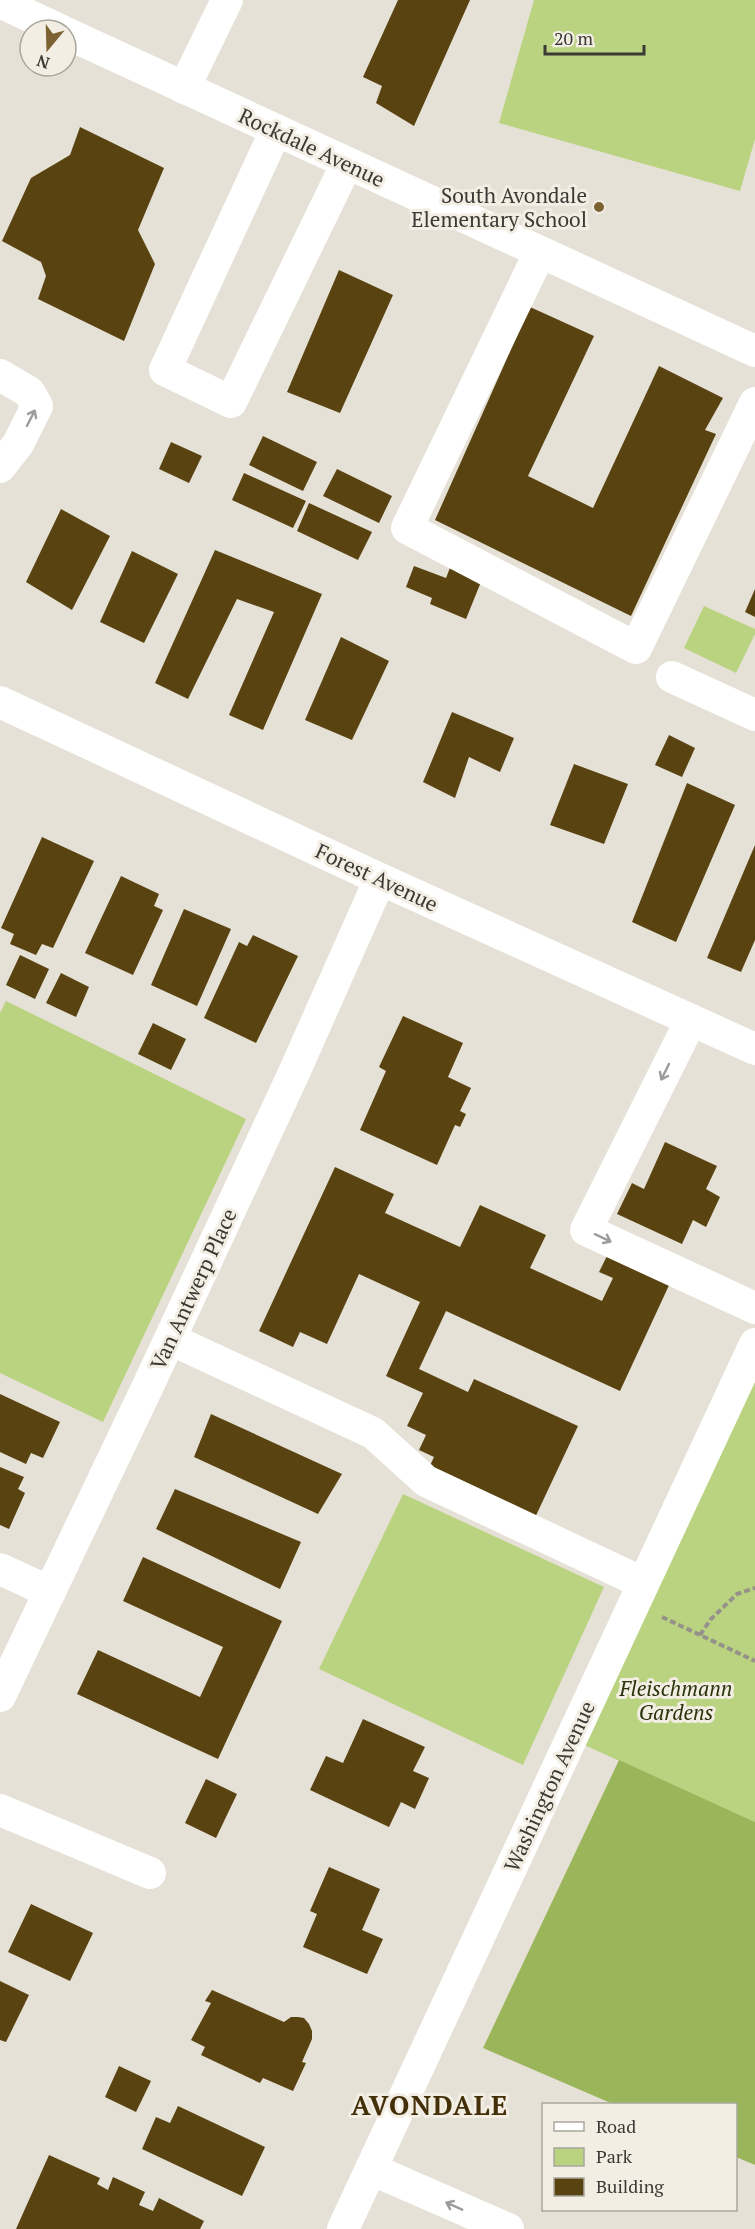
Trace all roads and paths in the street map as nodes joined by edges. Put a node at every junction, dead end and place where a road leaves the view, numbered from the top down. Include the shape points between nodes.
1 (227, 0) edge
2 (0, 2) edge
3 (34, 18) edge
4 (78, 39) edge
5 (184, 88) junction
6 (276, 130) junction
7 (347, 163) junction
8 (540, 252) junction
9 (754, 346) edge
10 (0, 375) edge
11 (755, 403) edge
12 (0, 467) edge
13 (672, 676) dead end
14 (0, 702) edge
15 (755, 715) edge
16 (380, 879) junction
17 (691, 1020) junction
18 (755, 1049) edge
19 (755, 1308) edge
20 (170, 1339) junction
21 (755, 1344) edge
22 (0, 1569) edge
23 (755, 1588) edge
24 (50, 1592) junction
25 (638, 1594) junction
26 (700, 1635) junction
27 (755, 1660) edge
28 (0, 1696) edge
29 (0, 1810) edge
30 (150, 1873) dead end
31 (371, 2169) junction
32 (343, 2229) edge
33 (508, 2229) edge

1 - 5 street
2 - 3 street
4 - 5 street, Rockdale Avenue
5 - 6 street, Rockdale Avenue
6 - 7 street, Rockdale Avenue
6 - 7 street via 165,370 231,402
7 - 8 street, Rockdale Avenue
8 - 9 street, Rockdale Avenue
8 - 11 street via 407,528 636,648
12 -> 10 street via 18,444 37,406 29,392
13 - 15 street
14 - 16 street, Forest Avenue
16 - 17 street, Forest Avenue
16 - 20 street, Van Antwerp Place
17 - 18 street, Forest Avenue
17 -> 19 street via 586,1230
20 - 24 street, Van Antwerp Place
20 - 25 street via 373,1433 426,1481
21 - 25 street, Washington Avenue
22 - 24 street
23 - 26 path via 736,1594
24 - 28 street, Van Antwerp Place
25 - 26 path
25 - 31 street, Washington Avenue
26 - 27 path
29 - 30 street
31 - 32 street, Washington Avenue
33 -> 31 street

